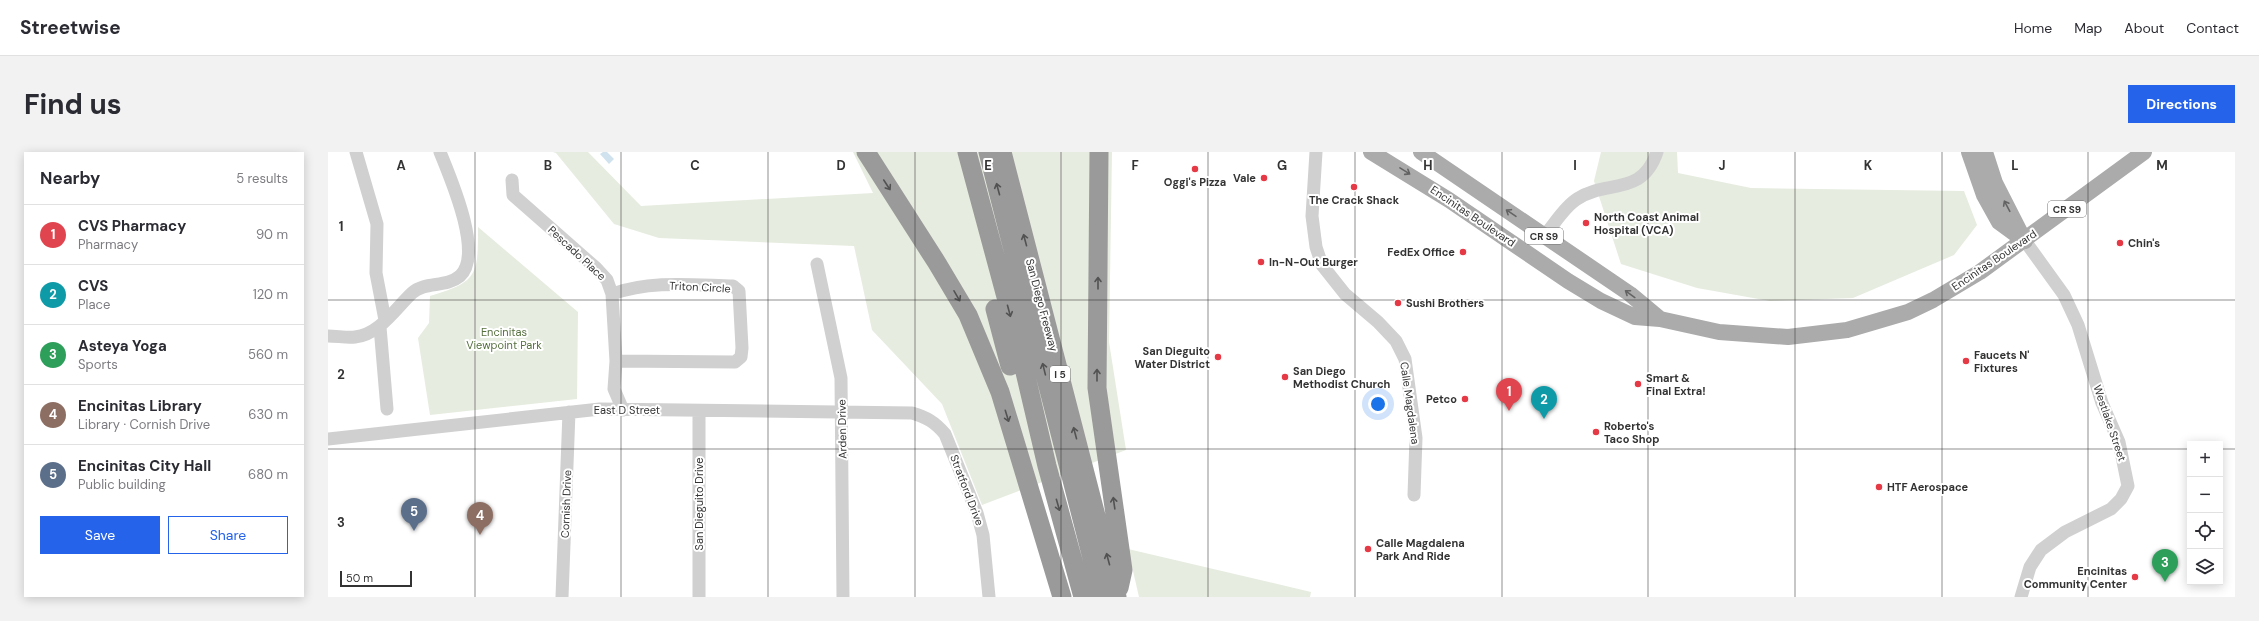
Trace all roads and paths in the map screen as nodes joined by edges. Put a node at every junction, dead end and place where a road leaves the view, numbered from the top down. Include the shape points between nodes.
1 (356, 152) edge
2 (440, 152) edge
3 (866, 152) edge
4 (956, 152) edge
5 (967, 152) edge
6 (988, 152) edge
7 (1002, 152) edge
8 (1099, 152) edge
9 (1316, 152) edge
10 (1371, 152) edge
11 (1421, 152) edge
12 (1657, 152) edge
13 (1969, 152) edge
14 (1985, 152) edge
15 (2144, 152) edge
16 (512, 180) dead end
17 (1544, 236) junction
18 (2025, 241) junction
19 (817, 264) dead end
20 (612, 294) junction
21 (1660, 319) junction
22 (383, 323) junction
23 (328, 336) edge
24 (616, 361) junction
25 (614, 389) junction
26 (387, 409) dead end
27 (600, 409) junction
28 (623, 410) junction
29 (699, 411) junction
30 (842, 411) junction
31 (569, 412) junction
32 (926, 417) joint
33 (328, 439) edge
34 (1414, 495) dead end
35 (562, 597) edge
36 (700, 597) edge
37 (843, 597) edge
38 (989, 597) edge
39 (1062, 597) edge
40 (1068, 597) edge
41 (1083, 597) edge
42 (1102, 597) edge
43 (1117, 597) edge
44 (2020, 597) edge

1 - 22 street via 377,224 376,273
2 - 22 street via 462,205 469,258 461,275 450,282 428,285 414,292
3 -> 39 highway via 968,315 1000,392
4 - 40 highway
5 -> 41 highway via 1016,334 1046,466
42 -> 6 highway
43 -> 7 highway, San Diego Freeway / I 5
43 -> 8 highway via 1123,570 1097,388
9 - 34 street, Calle Magdalena via 1312,216 1316,246 1322,265 1345,294 1396,341 1405,359 1416,438
10 -> 21 main road, Encinitas Boulevard / CR S9 via 1438,192 1601,301 1635,317
17 -> 11 main road, Encinitas Boulevard / CR S9
12 - 17 street via 1646,173 1636,180 1576,199
13 - 18 main road via 1984,195 1999,222
18 -> 14 main road via 1995,183
15 - 18 main road, Encinitas Boulevard / CR S9
16 - 20 street, Pescado Place via 513,195 596,268 607,280
21 -> 17 main road, Encinitas Boulevard / CR S9 via 1630,294
18 - 21 main road, Encinitas Boulevard / CR S9 via 1933,300 1908,312 1847,330 1782,337 1719,332
18 - 44 street, Westlake Street via 2064,295 2078,325 2102,403 2118,442 2128,486 2121,499 2111,509 2065,532 2041,550 2030,567
19 - 30 street, Arden Drive via 841,378
20 - 24 street, Pescado Place
20 - 24 street, Triton Circle via 648,285 733,286 739,291 742,348 741,357 735,362
22 - 23 street via 370,333 356,337
22 - 26 street
24 - 25 street, Pescado Place
25 - 27 street
25 - 28 street, Pescado Place
27 - 28 street, East D Street
27 - 31 street, East D Street
28 - 29 street, East D Street
29 - 30 street, East D Street
29 - 36 street, San Dieguito Drive
30 - 32 street, East D Street via 912,413
30 - 37 street, Arden Drive
31 - 33 street, East D Street
31 - 35 street, Cornish Drive
32 - 38 street, Stratford Drive via 938,425 945,434 977,513 983,535

